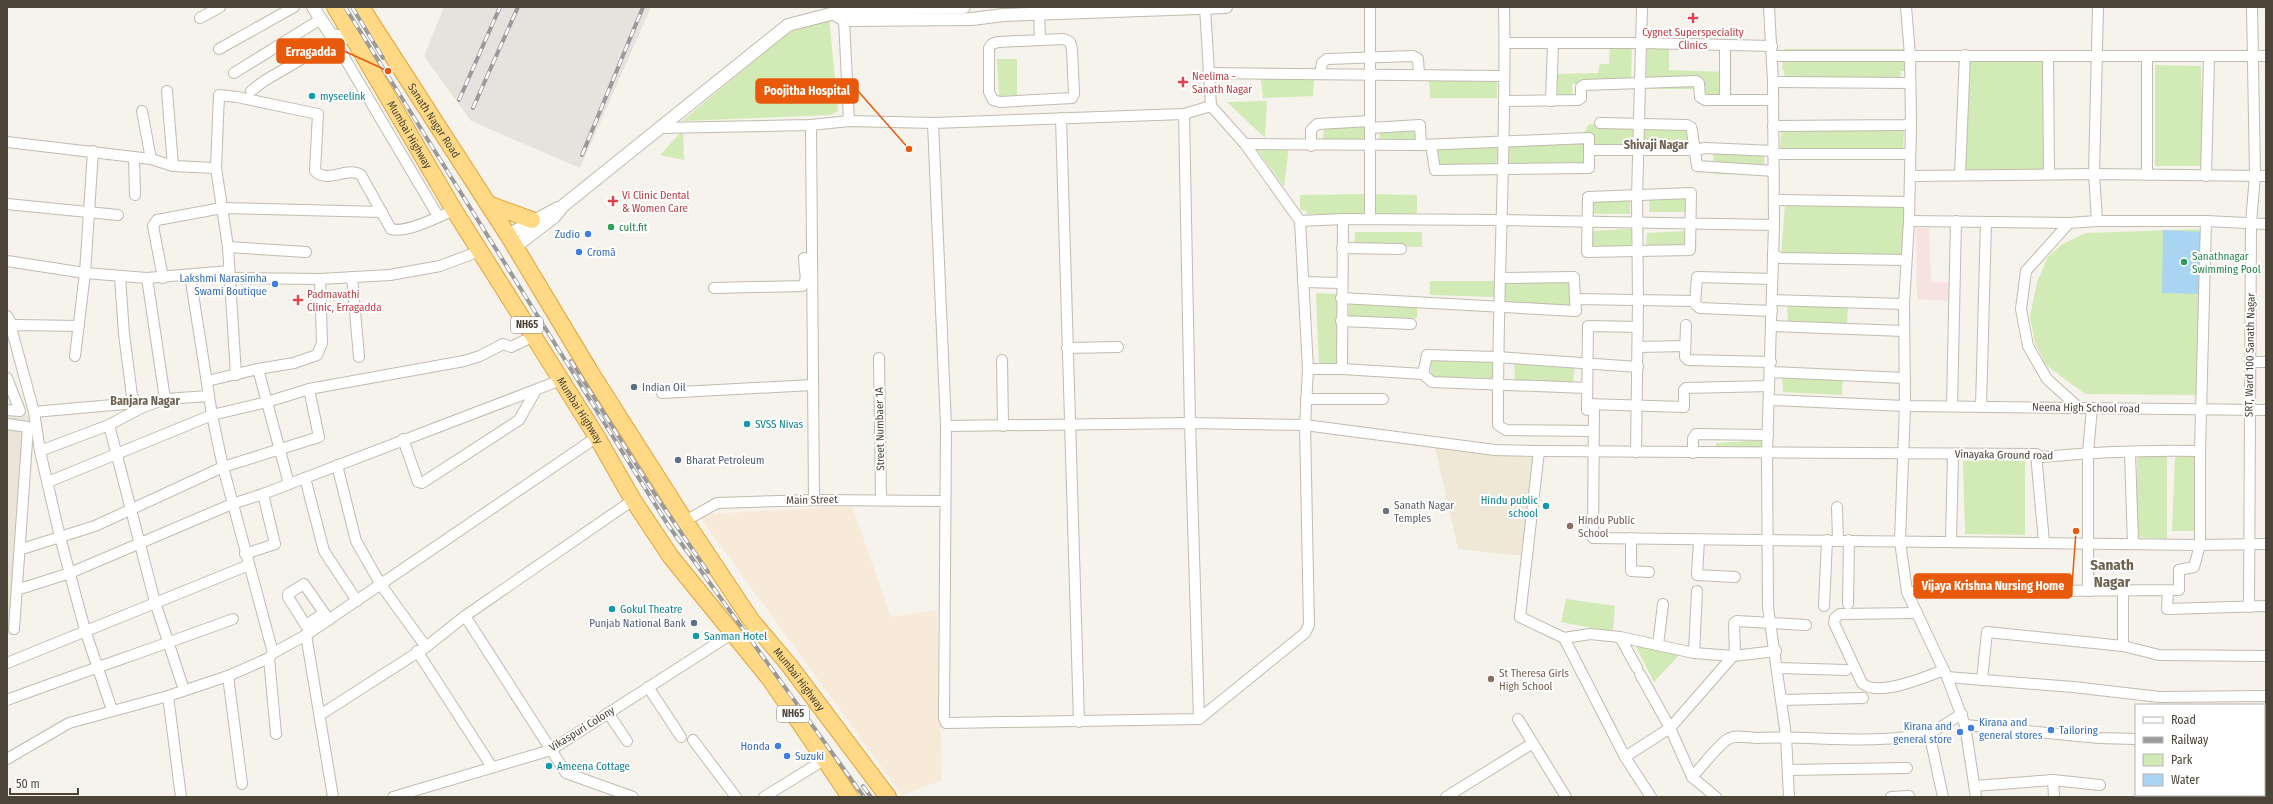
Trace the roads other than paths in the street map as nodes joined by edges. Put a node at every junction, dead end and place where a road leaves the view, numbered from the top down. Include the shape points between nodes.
1 (220, 7) edge
2 (294, 7) edge
3 (314, 7) edge
4 (335, 7) edge
5 (361, 7) edge
6 (964, 7) edge
7 (1205, 7) edge
8 (1226, 7) edge
9 (1370, 7) edge
10 (1504, 7) edge
11 (1642, 7) edge
12 (1769, 7) edge
13 (1906, 7) edge
14 (2098, 7) edge
15 (2252, 7) edge
16 (832, 13) junction
17 (1040, 14) junction
18 (200, 18) dead end
19 (321, 19) junction
20 (844, 20) junction
21 (332, 38) junction
22 (355, 39) junction
23 (1040, 40) junction
24 (1505, 43) junction
25 (1553, 43) junction
26 (1642, 43) junction
27 (1725, 45) junction
28 (219, 49) dead end
29 (1773, 51) junction
30 (1910, 55) junction
31 (1965, 55) junction
32 (2252, 55) junction
33 (2048, 56) junction
34 (2266, 56) edge
35 (1370, 57) junction
36 (2097, 57) junction
37 (2147, 57) junction
38 (2209, 57) junction
39 (234, 73) dead end
40 (1208, 73) junction
41 (1320, 74) junction
42 (1369, 75) junction
43 (1419, 75) junction
44 (1504, 76) junction
45 (1773, 82) junction
46 (1910, 82) junction
47 (1640, 83) junction
48 (251, 91) dead end
49 (167, 92) dead end
50 (1725, 100) junction
51 (1773, 100) junction
52 (1504, 101) junction
53 (1551, 101) junction
54 (1211, 106) junction
55 (142, 111) dead end
56 (1184, 114) junction
57 (1062, 118) junction
58 (849, 121) junction
59 (933, 123) junction
60 (1911, 123) junction
61 (1370, 124) junction
62 (1600, 124) dead end
63 (1638, 124) junction
64 (811, 125) junction
65 (1773, 126) junction
66 (660, 128) junction
67 (1504, 141) junction
68 (7, 142) edge
69 (1245, 144) junction
70 (1371, 145) junction
71 (1426, 145) junction
72 (1311, 146) junction
73 (1589, 150) junction
74 (1637, 150) junction
75 (1695, 150) junction
76 (93, 151) junction
77 (1774, 152) junction
78 (1910, 154) junction
79 (134, 157) junction
80 (151, 159) junction
81 (173, 166) junction
82 (216, 168) junction
83 (1504, 169) junction
84 (1774, 171) junction
85 (2049, 174) junction
86 (2094, 174) junction
87 (1960, 175) junction
88 (2147, 175) junction
89 (2256, 175) junction
90 (1910, 176) junction
91 (2206, 176) junction
92 (2266, 176) edge
93 (135, 195) dead end
94 (1637, 197) junction
95 (1774, 200) junction
96 (1909, 202) junction
97 (7, 204) edge
98 (488, 204) junction
99 (564, 205) junction
100 (222, 208) junction
101 (454, 210) junction
102 (382, 212) junction
103 (90, 213) junction
104 (118, 215) dead end
105 (438, 216) junction
106 (1370, 219) junction
107 (532, 220) junction
108 (1343, 220) junction
109 (1503, 220) junction
110 (2097, 220) junction
111 (1300, 221) junction
112 (1909, 221) junction
113 (1956, 221) junction
114 (2206, 221) junction
115 (1587, 222) junction
116 (1690, 222) junction
117 (1986, 222) junction
118 (1637, 223) junction
119 (2069, 223) junction
120 (2251, 223) junction
121 (2266, 224) edge
122 (1774, 225) junction
123 (512, 241) junction
124 (228, 247) junction
125 (1342, 248) junction
126 (1401, 249) dead end
127 (480, 251) junction
128 (306, 252) dead end
129 (1637, 252) junction
130 (1773, 254) junction
131 (7, 260) edge
132 (1906, 260) junction
133 (807, 265) junction
134 (85, 273) junction
135 (229, 274) junction
136 (190, 275) junction
137 (120, 276) junction
138 (352, 277) junction
139 (147, 278) junction
140 (163, 278) junction
141 (1500, 278) junction
142 (320, 279) junction
143 (1772, 279) junction
144 (1303, 282) junction
145 (1342, 283) junction
146 (714, 288) dead end
147 (1341, 298) junction
148 (1576, 299) junction
149 (1772, 300) junction
150 (1638, 301) junction
151 (1695, 301) junction
152 (1904, 304) junction
153 (1499, 307) junction
154 (1772, 311) junction
155 (7, 316) edge
156 (1342, 322) junction
157 (1411, 324) dead end
158 (1686, 325) dead end
159 (79, 326) junction
160 (1772, 326) junction
161 (1638, 327) junction
162 (1904, 330) junction
163 (11, 333) edge
164 (534, 336) junction
165 (1685, 346) junction
166 (1118, 347) dead end
167 (1638, 347) junction
168 (1067, 348) junction
169 (75, 356) dead end
170 (359, 357) dead end
171 (1498, 357) junction
172 (879, 358) dead end
173 (1002, 360) dead end
174 (2250, 362) junction
175 (2266, 362) edge
176 (1588, 363) junction
177 (1638, 367) junction
178 (1771, 367) junction
179 (1308, 369) junction
180 (1342, 369) junction
181 (258, 370) junction
182 (1423, 374) junction
183 (236, 375) junction
184 (7, 378) edge
185 (1905, 378) junction
186 (561, 380) junction
187 (207, 381) junction
188 (812, 385) junction
189 (1498, 386) junction
190 (1769, 386) junction
191 (1587, 388) junction
192 (309, 389) junction
193 (536, 390) junction
194 (662, 393) dead end
195 (209, 396) junction
196 (165, 399) junction
197 (1383, 399) dead end
198 (1306, 400) junction
199 (1770, 400) junction
200 (267, 402) junction
201 (1590, 404) junction
202 (138, 405) junction
203 (1637, 405) junction
204 (1905, 406) junction
205 (1952, 406) junction
206 (1982, 407) junction
207 (2078, 408) junction
208 (2092, 408) junction
209 (7, 410) edge
210 (2203, 410) junction
211 (2249, 410) junction
212 (2266, 410) edge
213 (34, 412) junction
214 (212, 415) junction
215 (1190, 423) junction
216 (7, 424) edge
217 (109, 425) junction
218 (1069, 425) junction
219 (1305, 425) junction
220 (946, 426) junction
221 (1002, 426) junction
222 (1590, 430) junction
223 (1768, 435) junction
224 (597, 437) junction
225 (403, 439) junction
226 (279, 450) junction
227 (40, 451) junction
228 (1539, 451) junction
229 (2200, 451) junction
230 (1592, 452) junction
231 (1636, 452) junction
232 (2088, 452) junction
233 (1693, 453) junction
234 (1767, 453) junction
235 (2130, 453) junction
236 (1903, 454) junction
237 (1953, 454) junction
238 (2036, 454) junction
239 (117, 455) junction
240 (337, 465) junction
241 (223, 468) junction
242 (305, 478) junction
243 (48, 482) junction
244 (289, 484) junction
245 (263, 494) junction
246 (633, 500) junction
247 (814, 500) junction
248 (881, 500) junction
249 (945, 501) junction
250 (232, 504) junction
251 (1837, 507) dead end
252 (130, 510) junction
253 (685, 521) junction
254 (60, 537) junction
255 (1631, 538) junction
256 (1768, 539) junction
257 (1699, 540) junction
258 (1827, 540) junction
259 (1844, 540) junction
260 (1900, 541) junction
261 (1951, 542) junction
262 (2044, 542) junction
263 (139, 543) junction
264 (2087, 543) junction
265 (2133, 543) junction
266 (2249, 544) junction
267 (2266, 544) edge
268 (2200, 545) junction
269 (25, 548) dead end
270 (245, 554) junction
271 (248, 565) junction
272 (1649, 572) dead end
273 (70, 573) junction
274 (1735, 578) dead end
275 (381, 584) junction
276 (23, 588) dead end
277 (2088, 591) junction
278 (2168, 591) junction
279 (1697, 592) dead end
280 (1907, 592) junction
281 (2123, 592) junction
282 (357, 601) junction
283 (155, 602) junction
284 (1663, 604) dead end
285 (1848, 604) dead end
286 (1824, 606) dead end
287 (2249, 606) junction
288 (2266, 606) edge
289 (1916, 613) junction
290 (326, 616) junction
291 (465, 616) junction
292 (233, 619) dead end
293 (1771, 622) junction
294 (1806, 624) dead end
295 (14, 629) dead end
296 (85, 630) junction
297 (308, 631) junction
298 (733, 633) junction
299 (1620, 637) junction
300 (1564, 638) junction
301 (169, 643) junction
302 (1658, 645) junction
303 (2123, 646) junction
304 (421, 649) junction
305 (1776, 651) junction
306 (1694, 653) junction
307 (271, 655) junction
308 (1734, 655) junction
309 (2266, 656) edge
310 (7, 663) edge
311 (789, 665) junction
312 (98, 666) junction
313 (1778, 668) junction
314 (1846, 670) dead end
315 (1945, 674) junction
316 (228, 676) junction
317 (770, 679) junction
318 (1982, 680) junction
319 (648, 687) junction
320 (184, 690) junction
321 (168, 696) junction
322 (2266, 696) edge
323 (1863, 698) dead end
324 (7, 700) edge
325 (1782, 700) junction
326 (112, 710) junction
327 (608, 713) junction
328 (1962, 714) junction
329 (320, 715) junction
330 (1199, 718) junction
331 (1518, 719) dead end
332 (1079, 722) junction
333 (1965, 725) junction
334 (1670, 728) junction
335 (1929, 732) junction
336 (276, 734) dead end
337 (1786, 736) junction
338 (681, 737) dead end
339 (2135, 739) edge
340 (693, 740) dead end
341 (627, 741) dead end
342 (1533, 743) junction
343 (551, 750) junction
344 (1625, 757) junction
345 (7, 758) edge
346 (824, 760) junction
347 (492, 767) junction
348 (1907, 768) dead end
349 (1788, 770) junction
350 (1692, 777) junction
351 (2053, 780) junction
352 (242, 784) dead end
353 (2100, 785) dead end
354 (1974, 786) junction
355 (1461, 793) edge
356 (1909, 796) edge
357 (181, 797) edge
358 (333, 797) edge
359 (393, 797) edge
360 (633, 797) edge
361 (736, 797) edge
362 (764, 797) edge
363 (850, 797) edge
364 (888, 797) edge
365 (1446, 797) edge
366 (1566, 797) edge
367 (1650, 797) edge
368 (1716, 797) edge
369 (1789, 797) edge
370 (1891, 797) edge
371 (1943, 797) edge
372 (1976, 797) edge
373 (2054, 797) edge

1 - 18 street
2 - 28 street
3 - 19 street
4 - 22 highway, Mumbai Highway / NH65
5 - 98 highway, Sanath Nagar Road / NH65
6 - 16 street via 850,9
7 - 8 street
7 - 17 street
7 - 40 street
9 - 35 street
10 - 24 street
11 - 26 street
12 - 29 street
13 - 30 street
14 - 36 street
15 - 32 street, SRT, Ward 100 Sanath Nagar
16 - 20 street
16 - 66 street via 788,26
17 - 20 street via 972,19
17 - 23 street
19 - 21 street
19 - 39 street
20 - 58 street
21 - 22 street
21 - 48 street
21 - 105 street
22 - 101 highway, Mumbai Highway / NH65
23 - 23 street via 1064,39 1070,42 1074,87 1072,98 1000,102 993,100 989,92 989,48 992,44
24 - 25 street
24 - 44 street
25 - 26 street
25 - 53 street
26 - 27 street
26 - 47 street
27 - 29 street
27 - 50 street
29 - 30 street
29 - 45 street
30 - 31 street
30 - 46 street
31 - 33 street
31 - 87 street
32 - 34 street
32 - 38 street
32 - 89 street, SRT, Ward 100 Sanath Nagar
33 - 36 street
33 - 85 street
35 - 41 street via 1325,60
35 - 42 street
35 - 43 street via 1413,56 1418,59
36 - 37 street
36 - 86 street
37 - 38 street
37 - 88 street
38 - 91 street
40 - 41 street
40 - 54 street
41 - 42 street
42 - 43 street
42 - 61 street
43 - 44 street
44 - 52 street
45 - 46 street
45 - 51 street
46 - 60 street
47 - 50 street via 1696,81 1699,83 1702,100
47 - 53 street via 1584,85 1581,98 1578,100
47 - 63 street
49 - 81 street
50 - 51 street
51 - 65 street
52 - 53 street
52 - 67 street
54 - 56 street
54 - 69 street
55 - 80 street
56 - 57 street
56 - 215 street
57 - 59 street
57 - 168 street
58 - 59 street
58 - 64 street
59 - 220 street
60 - 65 street
60 - 78 street
61 - 70 street
61 - 71 street via 1420,125
61 - 72 street via 1317,124 1311,130
62 - 63 street
63 - 74 street
63 - 75 street via 1687,125 1691,127
64 - 66 street
64 - 133 street
65 - 77 street
66 - 99 street
67 - 71 street
67 - 73 street via 1589,138
67 - 83 street
68 - 76 street
69 - 72 street
69 - 111 street
70 - 71 street
70 - 72 street
70 - 106 street
71 - 83 street via 1435,170
73 - 74 street
73 - 83 street via 1589,168
74 - 75 street
74 - 94 street
75 - 77 street via 1705,148
75 - 84 street via 1697,166
76 - 79 street
76 - 103 street
77 - 78 street
77 - 84 street
78 - 90 street
79 - 80 street
79 - 93 street
80 - 81 street
81 - 82 street
82 - 100 street
82 - 102 street via 219,95 318,114 315,171 318,175 325,176 357,172
83 - 109 street
84 - 95 street
85 - 86 street
85 - 87 street
86 - 88 street
86 - 110 street
87 - 90 street
88 - 91 street
89 - 91 street
89 - 92 street
89 - 120 street, SRT, Ward 100 Sanath Nagar
90 - 96 street
94 - 115 street via 1588,197
94 - 116 street via 1691,193
94 - 118 street
95 - 96 street
95 - 122 street
96 - 112 street
97 - 103 street
98 - 107 highway
98 - 123 highway, Sanath Nagar Road / NH65
99 - 107 street
99 - 123 street via 554,217
100 - 102 street
100 - 124 street
100 - 140 street via 154,222
101 - 105 street
101 - 127 highway, Mumbai Highway / NH65
102 - 105 street via 391,229 397,231
103 - 104 street
103 - 134 street
106 - 108 street
106 - 109 street
107 - 123 street
108 - 111 street
108 - 125 street
109 - 115 street
109 - 141 street
110 - 114 street
110 - 119 street
111 - 144 street
112 - 113 street
112 - 132 street
113 - 117 street
113 - 205 street
114 - 120 street
114 - 210 street
115 - 118 street
115 - 129 street via 1587,252
116 - 118 street
116 - 122 street
116 - 129 street via 1690,250
117 - 119 street
117 - 206 street
118 - 129 street
119 - 207 street via 2026,271 2021,309 2028,346 2047,379
120 - 121 street
120 - 174 street, SRT, Ward 100 Sanath Nagar
122 - 130 street
123 - 253 highway, Mumbai Highway / NH65 via 591,373
124 - 128 street
124 - 135 street
125 - 126 street
125 - 145 street
127 - 138 street via 415,272
127 - 164 highway, Mumbai Highway / NH65
129 - 150 street
130 - 132 street via 1780,258
130 - 143 street
131 - 134 street
132 - 152 street
133 - 146 street via 805,283 802,286
133 - 188 street
134 - 137 street
134 - 159 street
135 - 136 street
135 - 142 street
135 - 183 street
136 - 140 street
136 - 187 street
137 - 139 street
137 - 202 street via 132,396
138 - 142 street
138 - 170 street
139 - 140 street
139 - 196 street
141 - 148 street via 1574,278
141 - 153 street
142 - 181 street via 322,344 317,355 294,363
143 - 149 street
143 - 151 street via 1697,277
144 - 145 street
144 - 179 street
145 - 147 street
147 - 153 street
147 - 156 street
148 - 150 street
148 - 153 street via 1576,311
149 - 152 street
149 - 154 street
150 - 151 street
150 - 161 street
151 - 154 street via 1696,307 1700,308
152 - 162 street
153 - 171 street
154 - 160 street
155 - 163 street
156 - 157 street
156 - 180 street
158 - 165 street
159 - 163 street via 17,325
159 - 169 street
160 - 162 street
160 - 178 street
161 - 167 street
161 - 176 street via 1588,326
162 - 185 street
163 - 213 street
164 - 186 highway, Mumbai Highway / NH65
164 - 192 street via 511,347 503,344 464,361
165 - 167 street
165 - 178 street via 1688,360
166 - 168 street
167 - 177 street
168 - 218 street
171 - 176 street
171 - 182 street via 1427,355
171 - 189 street
172 - 248 street, Street Numbaer 1A
173 - 221 street
174 - 175 street
174 - 211 street, SRT, Ward 100 Sanath Nagar
176 - 177 street
176 - 191 street
177 - 203 street
178 - 185 street
178 - 190 street
179 - 180 street
179 - 198 street
180 - 182 street
181 - 183 street
181 - 200 street
182 - 189 street via 1432,382
183 - 187 street
184 - 209 street via 20,411
185 - 204 street
186 - 193 street
186 - 224 highway, Mumbai Highway / NH65
187 - 195 street
188 - 194 street
188 - 247 street
189 - 191 street
189 - 222 street via 1500,428
190 - 199 street
190 - 203 street via 1686,388 1685,407
191 - 201 street
192 - 200 street
192 - 226 street via 319,437
193 - 225 street
193 - 225 street via 518,420 422,483 418,482
195 - 196 street
195 - 214 street
196 - 202 street
197 - 198 street
198 - 219 street
199 - 204 street, Neena High School road
199 - 223 street
200 - 214 street
200 - 226 street
201 - 203 street
201 - 222 street
202 - 213 street
202 - 217 street
203 - 231 street
204 - 205 street, Neena High School road
204 - 236 street
205 - 206 street, Neena High School road
206 - 207 street, Neena High School road
207 - 208 street, Neena High School road
208 - 210 street, Neena High School road
208 - 232 street
210 - 211 street, Neena High School road
210 - 229 street
211 - 212 street, Neena High School road
211 - 266 street, SRT, Ward 100 Sanath Nagar
213 - 227 street
214 - 239 street
214 - 241 street
215 - 218 street, Vinayaka Ground road
215 - 219 street, Vinayaka Ground road
215 - 330 street
216 - 295 street via 28,427
217 - 227 street
217 - 239 street
218 - 221 street, Vinayaka Ground road
218 - 332 street
219 - 228 street, Vinayaka Ground road via 1495,450
219 - 330 street via 1308,629
220 - 221 street, Vinayaka Ground road
220 - 249 street
222 - 230 street
223 - 233 street via 1696,434
223 - 234 street
224 - 246 highway, Mumbai Highway / NH65
224 - 275 street
225 - 240 street
226 - 241 street
226 - 244 street
227 - 243 street
228 - 230 street, Vinayaka Ground road
228 - 300 street via 1520,616
229 - 235 street, Vinayaka Ground road via 2154,450
229 - 268 street
230 - 231 street, Vinayaka Ground road
230 - 255 street via 1593,538
231 - 233 street, Vinayaka Ground road
232 - 235 street, Vinayaka Ground road
232 - 238 street, Vinayaka Ground road via 2042,457
232 - 264 street
233 - 234 street, Vinayaka Ground road
234 - 236 street, Vinayaka Ground road
234 - 256 street
235 - 265 street
236 - 237 street, Vinayaka Ground road
236 - 260 street
237 - 238 street, Vinayaka Ground road
237 - 261 street
238 - 262 street
239 - 243 street
239 - 252 street
240 - 242 street
240 - 275 street via 356,541
241 - 250 street
241 - 252 street
242 - 244 street
242 - 282 street via 324,551
243 - 254 street
244 - 245 street
245 - 250 street
245 - 270 street via 275,544
246 - 291 street
246 - 298 highway, Mumbai Highway / NH65 via 671,557
247 - 248 street, Main Street
247 - 253 street, Main Street via 718,503
248 - 249 street, Main Street
249 - 332 street via 946,723
250 - 263 street
250 - 270 street
251 - 259 street
252 - 254 street via 95,526
252 - 263 street
253 - 311 highway, Mumbai Highway / NH65 via 751,620
254 - 269 street
254 - 273 street
255 - 257 street
255 - 272 street via 1631,571
256 - 257 street
256 - 258 street
256 - 293 street via 1768,607
257 - 274 street via 1697,575
258 - 259 street
258 - 286 street
259 - 260 street
259 - 285 street
260 - 261 street
260 - 280 street
261 - 262 street
262 - 264 street
263 - 273 street
263 - 283 street
264 - 265 street
264 - 277 street
265 - 268 street
266 - 267 street
266 - 268 street
266 - 287 street, SRT, Ward 100 Sanath Nagar
268 - 278 street via 2194,566 2179,570 2179,590
270 - 271 street
271 - 283 street
271 - 307 street
273 - 276 street
273 - 296 street
275 - 282 street
275 - 304 street
277 - 280 street
277 - 281 street
278 - 281 street
278 - 287 street via 2167,609
279 - 306 street
280 - 289 street
281 - 303 street
282 - 290 street
283 - 296 street
283 - 301 street
284 - 302 street
287 - 288 street
289 - 315 street
289 - 315 street via 1840,614 1834,623 1866,687 1906,684
290 - 297 street
290 - 297 street via 304,584 291,590 288,597
291 - 304 street
291 - 343 street
292 - 301 street
293 - 294 street
293 - 305 street
293 - 308 street via 1735,621
296 - 310 street
296 - 312 street
297 - 307 street
297 - 329 street
298 - 317 highway, Mumbai Highway / NH65
298 - 319 street, Vikaspuri Colony
299 - 300 street via 1590,634
299 - 302 street
299 - 334 street
300 - 344 street
301 - 312 street
301 - 320 street
302 - 306 street
303 - 309 street via 2159,654
303 - 318 street via 1987,632
304 - 329 street
304 - 347 street
305 - 308 street
305 - 313 street
306 - 308 street
307 - 316 street
307 - 336 street
308 - 334 street
311 - 317 highway
311 - 364 highway, Mumbai Highway / NH65
312 - 324 street
312 - 326 street
313 - 314 street
313 - 325 street
315 - 318 street
315 - 328 street
316 - 320 street
316 - 352 street
317 - 346 highway, Mumbai Highway / NH65
318 - 322 street via 2160,697
319 - 327 street, Vikaspuri Colony
319 - 338 street
320 - 321 street
321 - 326 street
321 - 357 street
323 - 325 street
325 - 337 street
326 - 345 street via 69,723
327 - 341 street
327 - 343 street, Vikaspuri Colony
328 - 333 street
328 - 335 street
329 - 358 street
330 - 332 street
331 - 342 street
333 - 339 street
333 - 354 street
334 - 344 street
334 - 350 street
335 - 337 street via 1904,737 1835,739
335 - 371 street
337 - 349 street
337 - 350 street via 1742,736 1728,739
340 - 361 street
342 - 355 street
342 - 366 street
343 - 347 street, Vikaspuri Colony
343 - 360 street via 568,774
344 - 367 street
346 - 362 street
346 - 363 highway, Mumbai Highway / NH65
347 - 359 street, Vikaspuri Colony
348 - 349 street
349 - 369 street
350 - 368 street
351 - 353 street
351 - 354 street
351 - 373 street
354 - 372 street
355 - 365 street
356 - 370 street

